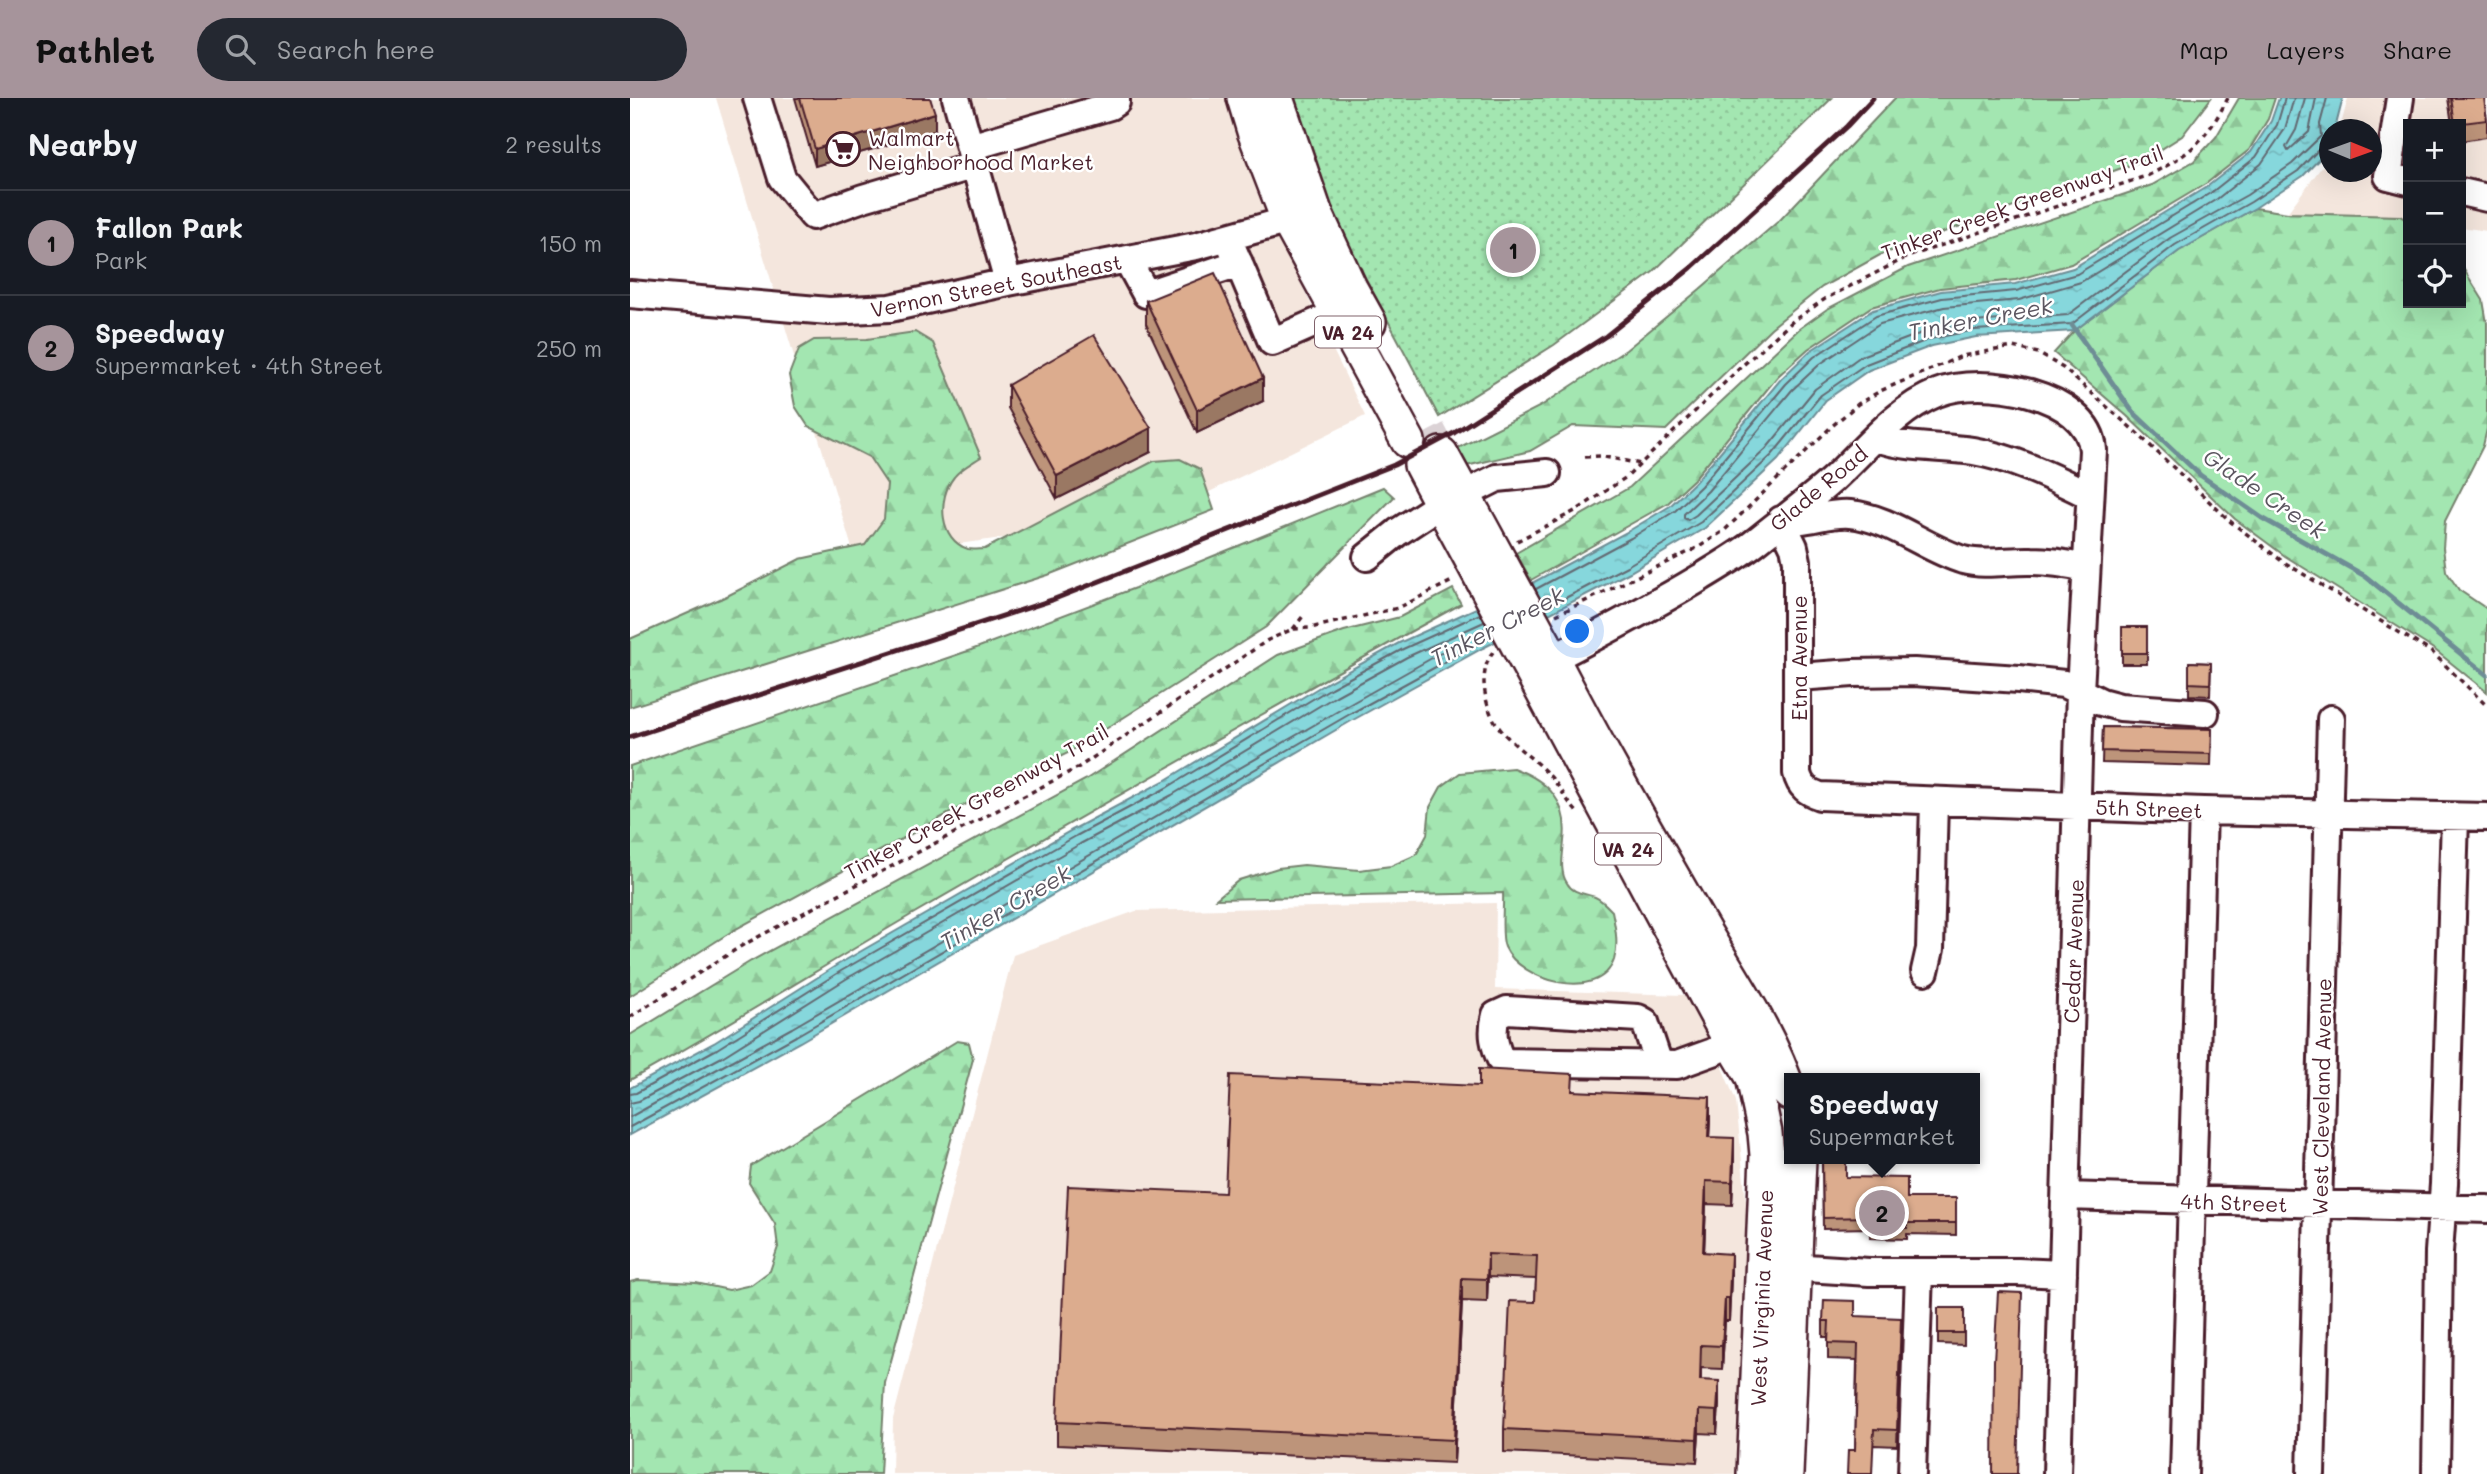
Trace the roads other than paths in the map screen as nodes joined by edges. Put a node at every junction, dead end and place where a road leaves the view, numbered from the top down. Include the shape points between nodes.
1 (757, 98) edge
2 (956, 98) edge
3 (1116, 98) edge
4 (1244, 98) edge
5 (1276, 98) edge
6 (2400, 98) edge
7 (973, 156) junction
8 (2403, 180) edge
9 (2466, 193) edge
10 (2487, 198) edge
11 (1302, 217) junction
12 (1228, 238) junction
13 (1127, 259) junction
14 (1239, 263) junction
15 (1008, 282) junction
16 (630, 294) edge
17 (1338, 313) junction
18 (2088, 430) joint
19 (1877, 438) junction
20 (1425, 448) junction
21 (1547, 472) dead end
22 (2089, 495) junction
23 (1458, 510) junction
24 (1781, 520) junction
25 (1367, 557) dead end
26 (2085, 568) junction
27 (1540, 652) junction
28 (1798, 677) junction
29 (2080, 691) junction
30 (2205, 713) dead end
31 (2331, 719) dead end
32 (1812, 793) joint
33 (1934, 802) junction
34 (2077, 806) junction
35 (2203, 811) junction
36 (2329, 814) junction
37 (2455, 817) junction
38 (2487, 817) edge
39 (1925, 971) dead end
40 (1747, 1034) junction
41 (1659, 1064) junction
42 (1784, 1078) edge
43 (1798, 1164) edge
44 (2066, 1196) junction
45 (2192, 1200) junction
46 (2319, 1204) junction
47 (2442, 1208) junction
48 (2487, 1209) edge
49 (1778, 1267) junction
50 (1919, 1272) junction
51 (2063, 1274) junction
52 (1754, 1474) edge
53 (1786, 1474) edge
54 (1912, 1474) edge
55 (2057, 1474) edge
56 (2184, 1474) edge
57 (2311, 1474) edge
58 (2436, 1474) edge

1 - 7 street via 782,178 813,216
2 - 7 street
3 - 7 street via 1110,106
4 - 11 main road, VA 24 via 1254,131
5 - 11 main road, VA 24
6 - 8 street via 2388,176
7 - 15 street
9 - 10 street
11 - 12 street, Vernon Street Southeast
11 - 17 main road, VA 24
11 - 20 main road, VA 24 via 1350,288
12 - 13 street, Vernon Street Southeast
12 - 14 street
13 - 14 street via 1146,295
13 - 15 street, Vernon Street Southeast
14 - 17 street via 1272,342
15 - 16 street, Vernon Street Southeast via 860,311
17 - 20 main road, VA 24
18 - 19 street, Glade Road via 2061,407 2015,389 1964,386 1921,400
18 - 22 street, Cedar Avenue via 2093,450
19 - 22 street via 2013,461
19 - 24 street, Glade Road
20 - 23 main road, VA 24
21 - 23 street via 1497,478
22 - 26 street, Cedar Avenue
23 - 25 street via 1398,532
23 - 27 main road, West Virginia Avenue / VA 24, bridge
24 - 26 street via 1801,522 1848,514 1885,523 1966,561 2040,561
24 - 27 street, Glade Road via 1751,545 1658,604
24 - 28 street, Etna Avenue via 1797,561
26 - 29 street, Cedar Avenue
27 - 40 main road, West Virginia Avenue / VA 24
28 - 29 street via 1914,672 2064,684
28 - 32 street, Etna Avenue via 1797,773 1803,787
29 - 30 street via 2120,707
29 - 34 street, Cedar Avenue
31 - 36 street, West Cleveland Avenue
32 - 33 street, 5th Street
33 - 34 street, 5th Street
33 - 39 street via 1930,949
34 - 35 street, 5th Street
34 - 44 street, Cedar Avenue
35 - 36 street, 5th Street
35 - 45 street
36 - 37 street, 5th Street
36 - 46 street, West Cleveland Avenue
37 - 38 street, 5th Street
37 - 47 street
40 - 41 street via 1691,1062
40 - 42 main road, West Virginia Avenue / VA 24 via 1779,1064
40 - 49 main road, West Virginia Avenue / VA 24 via 1765,1133
41 - 41 street via 1644,1022 1638,1018 1507,1010 1496,1015 1494,1047 1502,1062
43 - 49 main road, West Virginia Avenue / VA 24
44 - 45 street, 4th Street
44 - 51 street, Cedar Avenue
45 - 46 street, 4th Street
45 - 56 street
46 - 47 street, 4th Street
46 - 57 street, West Cleveland Avenue
47 - 48 street, 4th Street
47 - 58 street
49 - 50 street
49 - 52 main road, West Virginia Avenue / VA 24
49 - 53 main road, West Virginia Avenue / VA 24
50 - 51 street
50 - 54 street
51 - 55 street, Cedar Avenue

